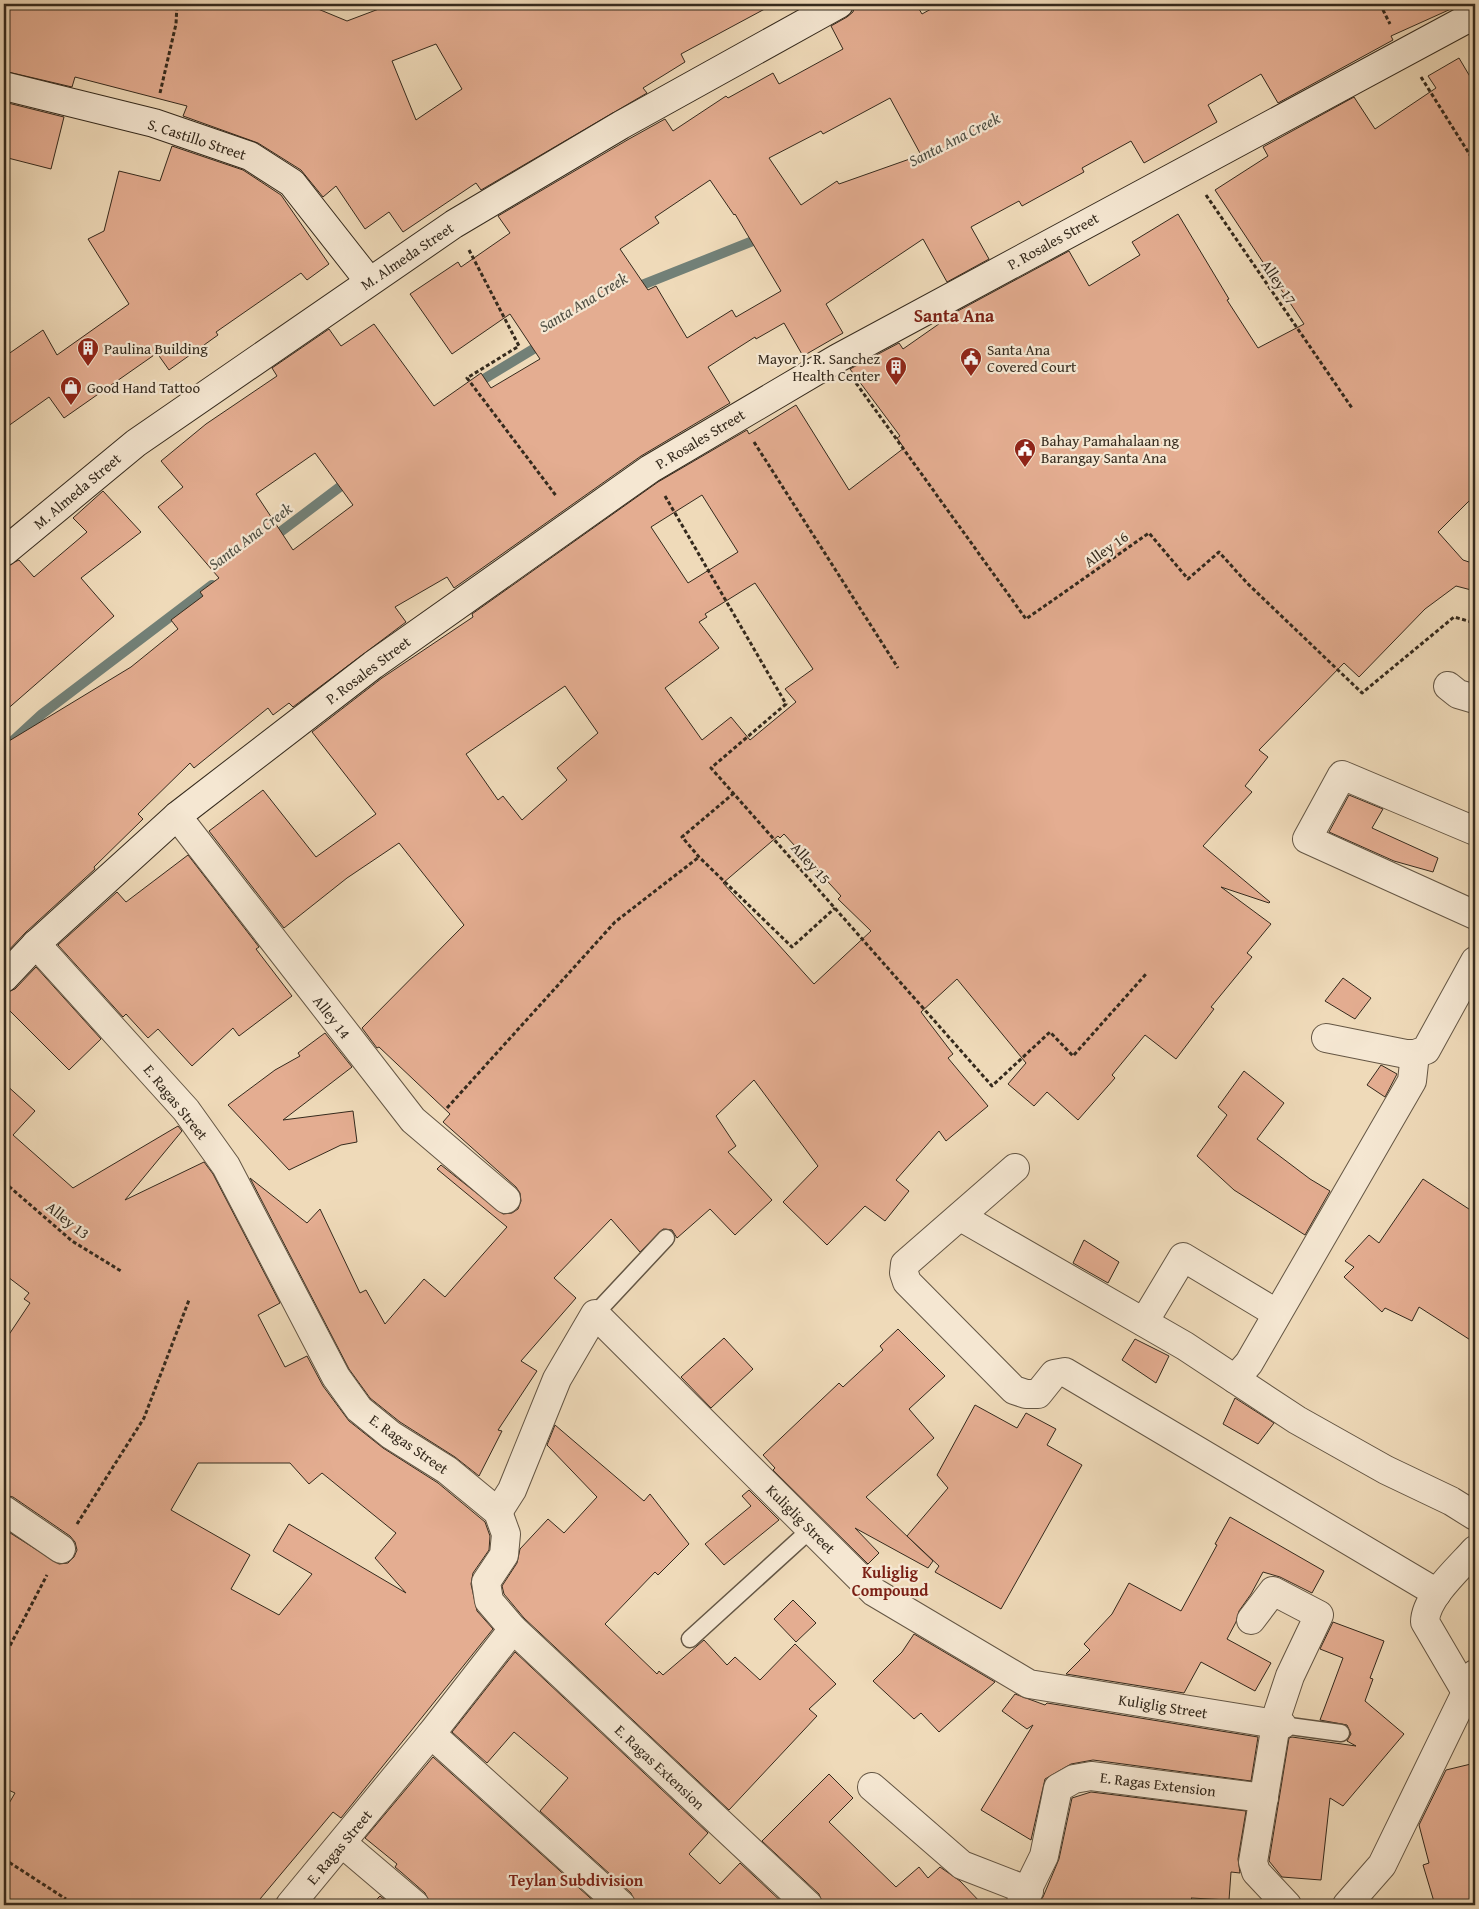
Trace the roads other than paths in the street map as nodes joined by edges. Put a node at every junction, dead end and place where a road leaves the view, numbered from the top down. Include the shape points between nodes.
1 (839, 4) edge
2 (1475, 18) edge
3 (4, 86) edge
4 (369, 282) junction
5 (4, 552) edge
6 (1448, 686) dead end
7 (1475, 699) edge
8 (176, 816) junction
9 (1475, 831) edge
10 (1475, 915) edge
11 (36, 944) junction
12 (1475, 961) edge
13 (4, 978) edge
14 (1326, 1038) dead end
15 (1415, 1054) junction
16 (1015, 1168) dead end
17 (506, 1199) dead end
18 (961, 1217) junction
19 (666, 1238) dead end
20 (1276, 1313) junction
21 (595, 1314) junction
22 (1144, 1322) junction
23 (1235, 1379) junction
24 (4, 1510) edge
25 (498, 1512) junction
26 (1475, 1516) edge
27 (811, 1528) junction
28 (61, 1549) road end
29 (1475, 1550) edge
30 (1437, 1593) junction
31 (1251, 1620) dead end
32 (513, 1629) junction
33 (690, 1639) dead end
34 (1471, 1683) edge
35 (1279, 1725) junction
36 (1341, 1733) dead end
37 (432, 1734) junction
38 (872, 1787) dead end
39 (1264, 1798) junction
40 (342, 1843) junction
41 (1025, 1898) edge
42 (290, 1905) edge
43 (415, 1905) edge
44 (621, 1905) edge
45 (808, 1905) edge
46 (1286, 1905) edge
47 (1348, 1905) edge

1 - 4 street, M. Almeda Street via 620,125 454,224
2 - 8 street, P. Rosales Street via 1404,52 838,358 650,469 372,665
3 - 4 street, S. Castillo Street via 154,123 250,156 292,183
4 - 5 street, M. Almeda Street via 136,443
6 - 7 street via 1458,694
8 - 11 street, P. Rosales Street
8 - 17 street, Alley 14 via 413,1120
9 - 10 street via 1342,775 1307,839
11 - 13 street, P. Rosales Street
11 - 25 street, E. Ragas Street via 186,1110 226,1166 336,1378 359,1409 391,1435 447,1470
12 - 15 street via 1426,1050
14 - 15 street
15 - 20 street via 1412,1081
16 - 18 street
18 - 22 street
18 - 30 street via 905,1264 904,1273 907,1282 1014,1390 1038,1394 1054,1374 1065,1372
19 - 21 lane
20 - 22 street via 1182,1257
20 - 23 street via 1249,1363
21 - 25 street via 557,1379 512,1490
21 - 27 street, Kuliglig Street
22 - 23 street
23 - 26 street via 1297,1420
24 - 28 street
25 - 32 street via 506,1534 504,1555 486,1582 489,1601
27 - 33 lane
27 - 35 street, Kuliglig Street via 874,1592 1029,1684
29 - 30 street
30 - 34 street via 1425,1611 1425,1622
31 - 35 street via 1273,1591 1319,1615 1290,1676
32 - 37 street, E. Ragas Street
32 - 45 street, E. Ragas Extension
34 - 47 street via 1382,1865
35 - 36 lane
35 - 39 street
37 - 40 street, E. Ragas Street
37 - 44 street
38 - 41 street via 962,1865
39 - 41 street, E. Ragas Extension via 1091,1776 1074,1779 1058,1788 1044,1856
39 - 46 street via 1254,1868
40 - 42 street, E. Ragas Street
40 - 43 street

